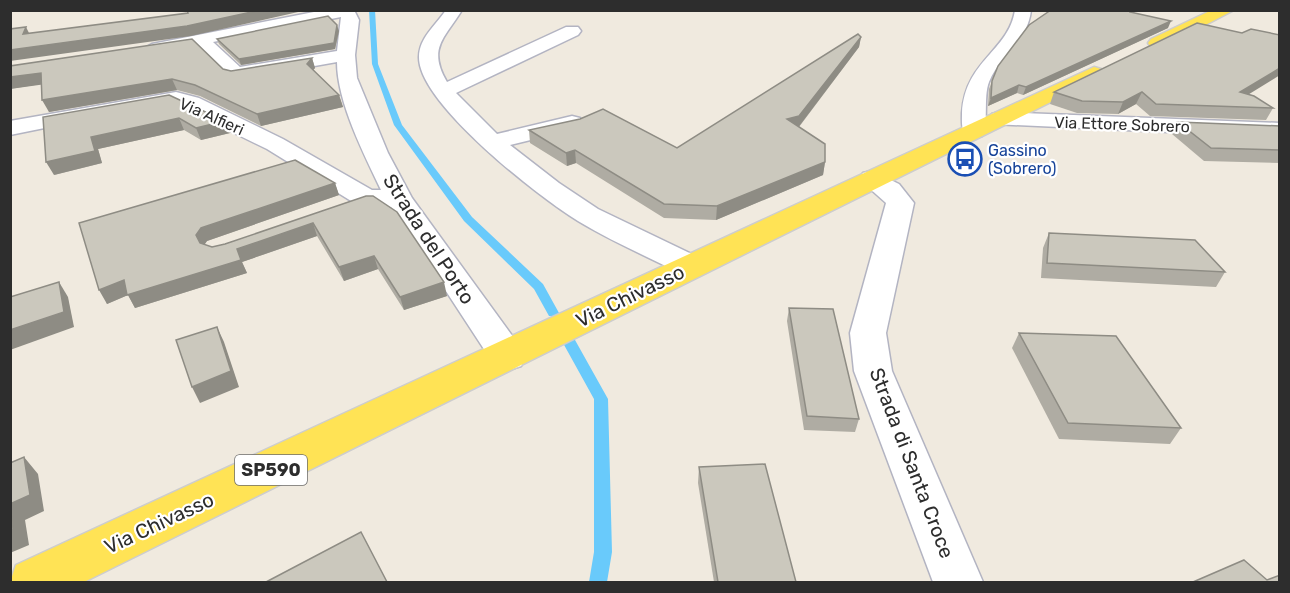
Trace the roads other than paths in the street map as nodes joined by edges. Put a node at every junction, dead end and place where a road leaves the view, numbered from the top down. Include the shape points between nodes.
1 (454, 10) edge
2 (1023, 10) edge
3 (1226, 10) edge
4 (346, 11) edge
5 (572, 31) dead end
6 (201, 41) junction
7 (134, 51) edge
8 (1140, 52) edge
9 (346, 55) junction
10 (1118, 62) edge
11 (444, 91) junction
12 (593, 115) edge
13 (1000, 119) junction
14 (10, 128) edge
15 (974, 130) junction
16 (1280, 130) edge
17 (493, 142) junction
18 (872, 179) junction
19 (366, 198) junction
20 (399, 199) junction
21 (333, 210) edge
22 (691, 266) junction
23 (508, 357) junction
24 (34, 582) edge
25 (958, 582) edge

1 - 11 street via 430,42 429,67
2 - 15 street via 1021,29 982,75 972,109
3 - 8 main road
4 - 6 street
4 - 9 street, Strada del Porto via 351,20
5 - 11 street
6 - 7 street
6 - 9 street via 236,74
9 - 20 street, Strada del Porto via 347,78
10 - 13 main road, Via Chivasso / SP590
11 - 17 street via 451,104
12 - 17 street
13 - 15 main road, Via Chivasso / SP590
13 - 16 street, Via Ettore Sobrero
14 - 19 street, Via Alfieri via 176,98 275,144
15 - 18 main road, Via Chivasso / SP590
17 - 22 street via 586,215
18 - 22 main road, Via Chivasso / SP590
18 - 25 street, Strada di Santa Croce via 890,190 900,203 868,333 873,371
19 - 20 street, Via Alfieri
19 - 21 street
20 - 23 street, Strada del Porto
22 - 23 main road, Via Chivasso / SP590
23 - 24 main road, Via Chivasso / SP590

